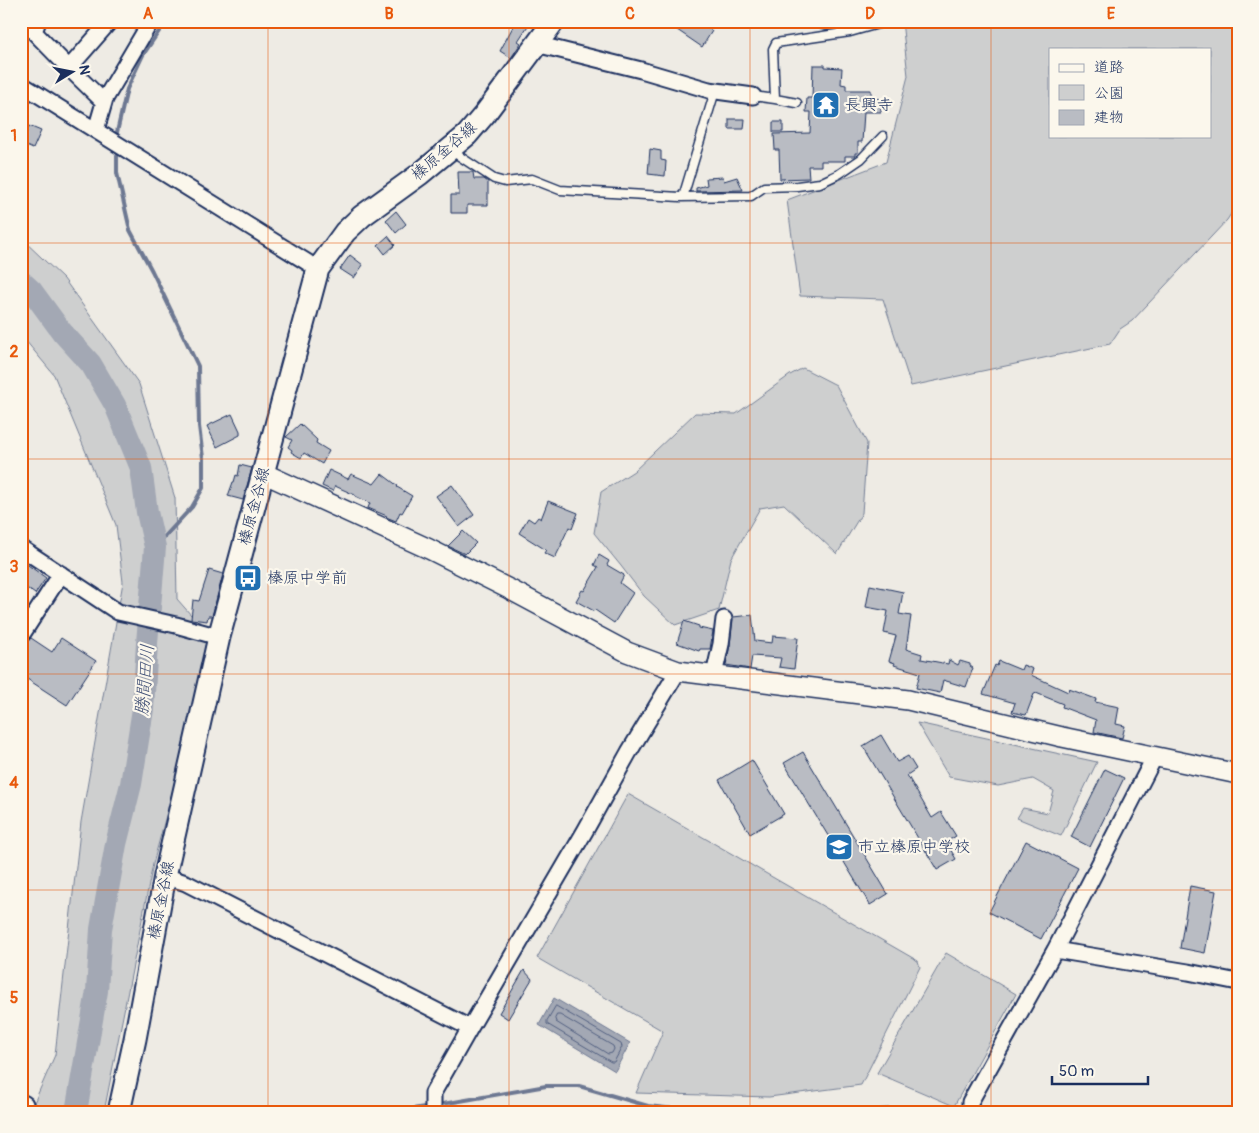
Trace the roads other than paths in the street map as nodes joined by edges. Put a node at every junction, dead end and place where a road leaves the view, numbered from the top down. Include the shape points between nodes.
1 (110, 21) edge
2 (151, 21) edge
3 (554, 21) edge
4 (888, 21) edge
5 (32, 25) edge
6 (536, 44) junction
7 (70, 68) junction
8 (21, 84) edge
9 (715, 91) junction
10 (753, 96) joint
11 (775, 99) junction
12 (104, 102) junction
13 (797, 103) dead end
14 (96, 130) junction
15 (883, 136) dead end
16 (449, 150) junction
17 (683, 197) junction
18 (318, 269) junction
19 (263, 474) junction
20 (21, 548) edge
21 (61, 574) junction
22 (724, 619) dead end
23 (21, 636) edge
24 (219, 637) junction
25 (678, 671) junction
26 (714, 675) junction
27 (1155, 756) junction
28 (1236, 772) edge
29 (165, 876) junction
30 (1055, 950) junction
31 (1238, 982) edge
32 (470, 1028) junction
33 (433, 1104) edge
34 (119, 1112) edge
35 (970, 1112) edge

1 - 7 street
2 - 12 street
3 - 6 main road, 榛原金谷線
4 - 11 lane via 850,32 776,43 773,49
5 - 7 street
6 - 9 street
6 - 16 main road, 榛原金谷線 via 484,115
7 - 12 street
8 - 14 street
9 - 10 street
9 - 17 lane
10 - 11 lane
11 - 13 lane
12 - 14 street
14 - 18 street
15 - 17 lane via 861,159 820,183 764,187 751,196
16 - 17 lane via 504,182 532,179 560,190
16 - 18 main road, 榛原金谷線 via 356,222
18 - 19 main road, 榛原金谷線
19 - 24 main road, 榛原金谷線
19 - 25 street via 446,558 627,652
20 - 21 street
21 - 23 street
21 - 24 street via 118,612
22 - 26 street
24 - 29 main road, 榛原金谷線
25 - 26 street
25 - 32 street
26 - 27 street via 908,700
27 - 28 street
27 - 30 street
29 - 32 street via 186,883
29 - 34 main road, 榛原金谷線
30 - 31 street
30 - 35 street via 970,1102
32 - 33 street via 433,1093

